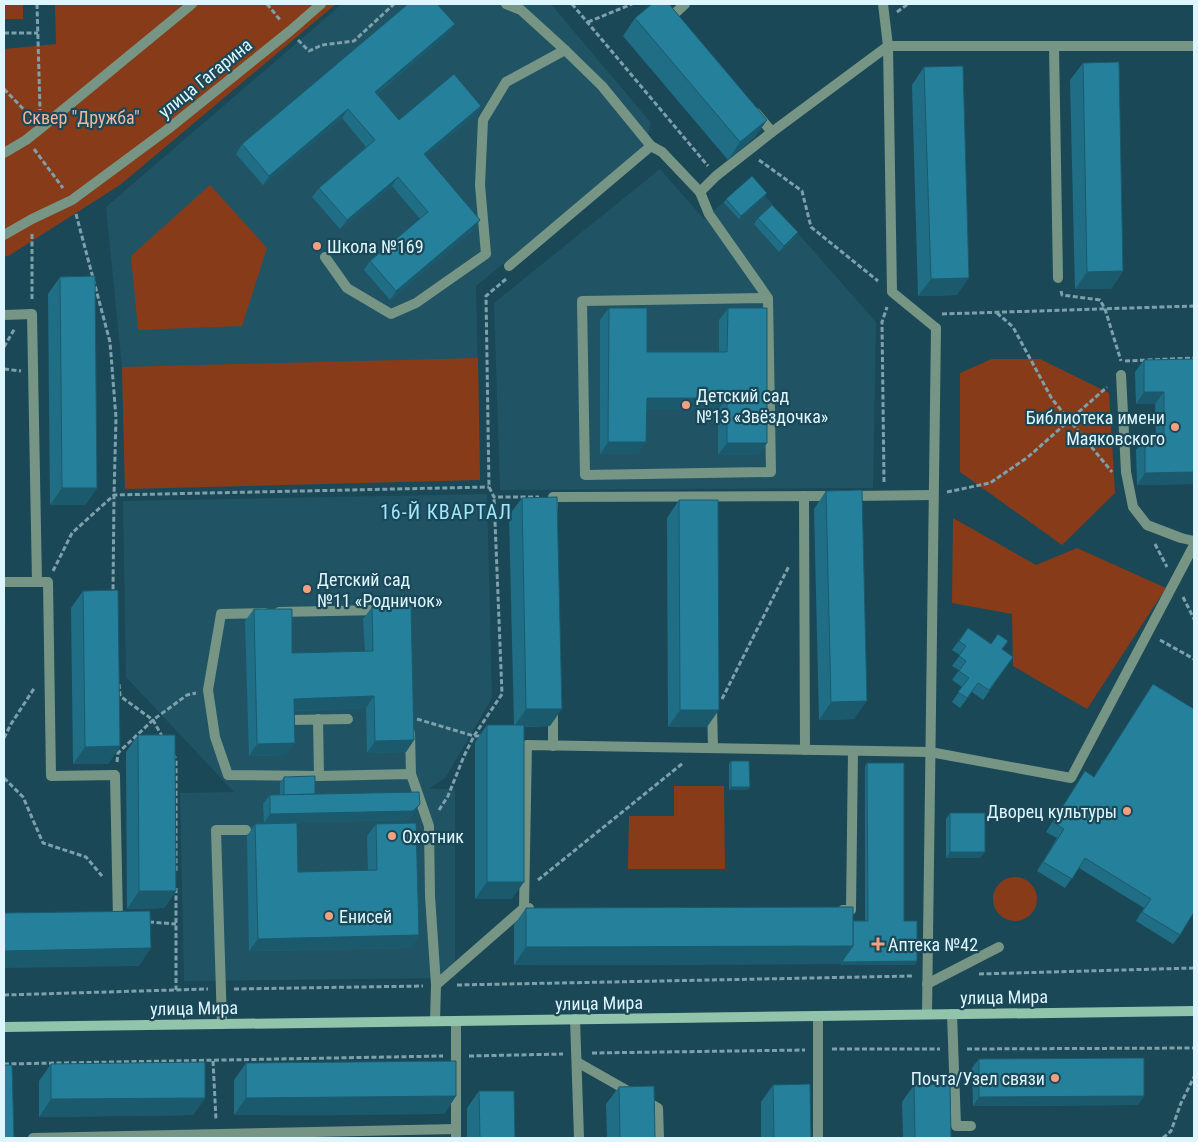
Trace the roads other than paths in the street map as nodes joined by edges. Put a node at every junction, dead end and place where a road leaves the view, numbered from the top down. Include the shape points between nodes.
1 (192, 4) edge
2 (322, 4) edge
3 (506, 4) edge
4 (685, 4) edge
5 (884, 4) edge
6 (676, 25) edge
7 (888, 46) junction
8 (1194, 46) edge
9 (1054, 47) junction
10 (565, 50) junction
11 (747, 103) edge
12 (772, 132) junction
13 (651, 146) junction
14 (4, 153) edge
15 (700, 192) junction
16 (4, 235) edge
17 (325, 257) dead end
18 (509, 272) road end
19 (1058, 278) road end
20 (768, 298) junction
21 (4, 315) edge
22 (1121, 375) road end
23 (934, 495) junction
24 (804, 496) junction
25 (553, 517) edge
26 (1194, 541) edge
27 (1194, 545) edge
28 (4, 582) edge
29 (42, 582) junction
30 (388, 610) edge
31 (553, 694) edge
32 (712, 699) edge
33 (409, 717) edge
34 (318, 719) junction
35 (348, 719) dead end
36 (289, 720) edge
37 (553, 746) junction
38 (713, 748) junction
39 (805, 750) junction
40 (853, 750) junction
41 (930, 752) junction
42 (411, 774) junction
43 (319, 776) junction
44 (246, 830) dead end
45 (524, 908) junction
46 (544, 908) edge
47 (832, 910) edge
48 (108, 920) edge
49 (999, 948) dead end
50 (928, 980) junction
51 (436, 986) junction
52 (1194, 1011) edge
53 (927, 1014) junction
54 (952, 1014) junction
55 (818, 1016) junction
56 (575, 1019) junction
57 (435, 1021) junction
58 (456, 1021) junction
59 (222, 1024) junction
60 (4, 1027) edge
61 (577, 1058) junction
62 (956, 1126) junction
63 (971, 1126) dead end
64 (456, 1134) edge
65 (32, 1138) edge
66 (579, 1138) edge
67 (659, 1138) edge
68 (818, 1138) edge
69 (956, 1138) edge

1 - 14 street via 26,140
2 - 16 street, улица Гагарина via 168,129 72,200
3 - 10 street via 521,10
4 - 6 street via 670,18
5 - 7 street
7 - 9 street
7 - 12 street
7 - 23 street via 892,292 936,328
8 - 9 street
9 - 19 street
10 - 13 street via 602,86
10 - 17 street via 506,82 483,120 480,186 486,254 416,303 391,314 347,288
11 - 12 street
12 - 15 street
13 - 15 street via 662,152
13 - 18 street
15 - 20 street via 709,214
20 - 20 street via 771,472 585,475 582,301
21 - 29 street via 32,314
22 - 26 street via 1126,472 1133,507 1147,525
23 - 24 street
23 - 41 street
24 - 25 street via 710,501 552,497
24 - 39 street
27 - 41 street via 1071,778
28 - 29 street
29 - 48 street via 49,672 51,776 115,775 118,920
30 - 43 street via 222,614 208,690 215,737 228,775
31 - 37 street
32 - 38 street
33 - 42 street
34 - 35 street
34 - 36 street
34 - 43 street
37 - 38 street
37 - 45 street via 527,745
38 - 39 street
39 - 40 street
40 - 41 street
40 - 47 street via 852,910
41 - 50 street
42 - 43 street
42 - 51 street via 428,826
44 - 59 street via 216,830
45 - 46 street
45 - 51 street
49 - 50 street
50 - 53 street
51 - 57 street
52 - 54 street, улица Мира
53 - 54 street, улица Мира
53 - 55 street, улица Мира
54 - 62 street
55 - 56 street, улица Мира
55 - 68 street
56 - 58 street, улица Мира
56 - 61 street
57 - 58 street, улица Мира
57 - 59 street, улица Мира
58 - 64 street
59 - 60 street, улица Мира
61 - 66 street
61 - 67 street via 658,1108
62 - 63 street
62 - 69 street
64 - 65 street

